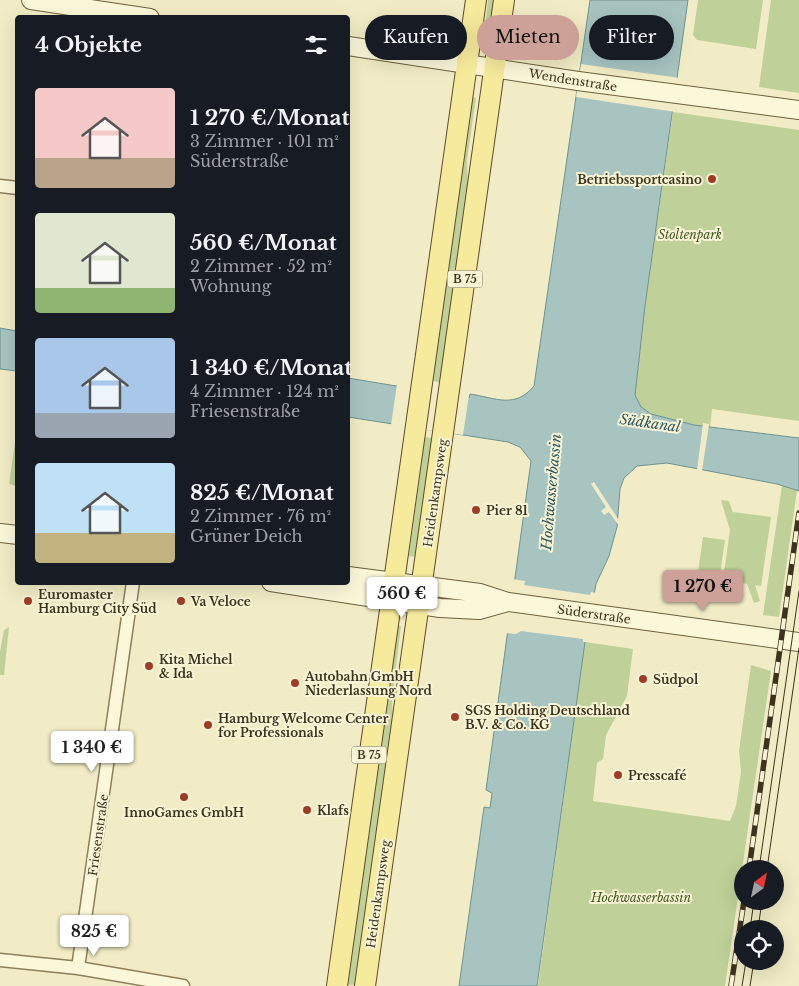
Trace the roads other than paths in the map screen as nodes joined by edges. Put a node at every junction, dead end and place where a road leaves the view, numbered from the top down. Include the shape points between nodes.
1 (31, 0) edge
2 (476, 0) edge
3 (504, 0) edge
4 (130, 15) edge
5 (350, 46) edge
6 (466, 64) junction
7 (495, 68) junction
8 (799, 110) edge
9 (0, 186) edge
10 (15, 188) edge
11 (0, 533) edge
12 (15, 536) edge
13 (350, 577) edge
14 (134, 585) edge
15 (311, 585) edge
16 (422, 585) junction
17 (392, 591) junction
18 (508, 602) junction
19 (419, 605) junction
20 (799, 642) edge
21 (0, 960) edge
22 (78, 968) junction
23 (183, 986) edge
24 (337, 986) edge
25 (365, 986) edge

1 - 4 main road
2 - 6 main road, B 75
3 - 7 main road, Heidenkampsweg / B 75
5 - 6 main road, Wendenstraße
6 - 7 main road, Wendenstraße
6 - 17 main road, B 75
7 - 8 main road, Wendenstraße
7 - 16 main road, Heidenkampsweg / B 75
9 - 10 street
11 - 12 main road
13 - 17 main road, Süderstraße
14 - 22 street, Friesenstraße
15 - 17 main road, Süderstraße
16 - 17 main road, Süderstraße
16 - 18 main road, Süderstraße via 480,593
16 - 19 main road, Heidenkampsweg / B 75
17 - 19 main road, Süderstraße
17 - 24 main road, B 75
18 - 19 main road, Süderstraße via 479,610
18 - 20 main road, Süderstraße
19 - 25 main road, Heidenkampsweg / B 75
21 - 22 street
22 - 23 street

